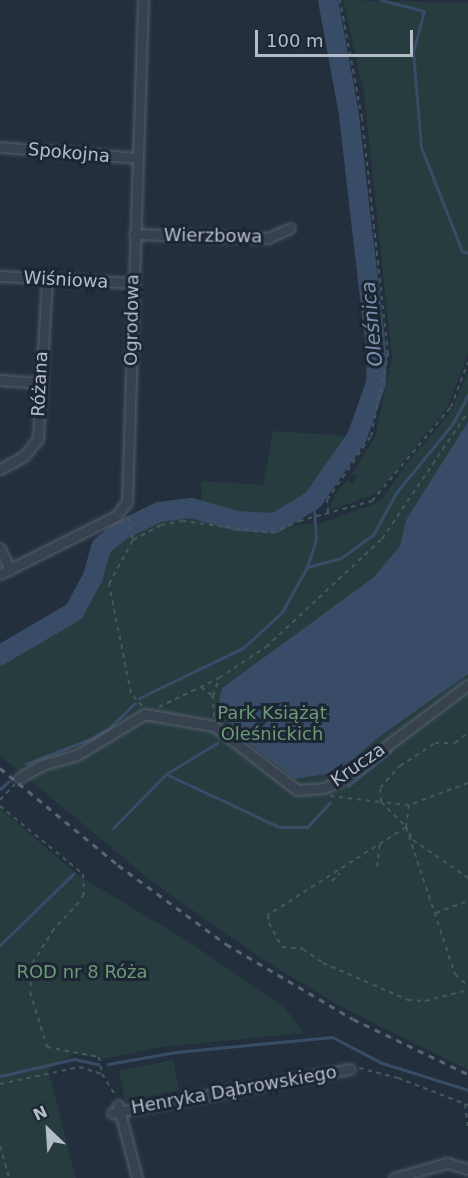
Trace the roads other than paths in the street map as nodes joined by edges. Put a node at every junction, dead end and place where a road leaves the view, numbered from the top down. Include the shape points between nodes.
1 (143, 0) edge
2 (0, 147) edge
3 (137, 158) junction
4 (290, 228) dead end
5 (134, 234) junction
6 (0, 276) edge
7 (47, 279) junction
8 (133, 283) junction
9 (0, 380) edge
10 (40, 383) junction
11 (0, 469) edge
12 (0, 548) edge
13 (5, 572) edge
14 (468, 685) edge
15 (17, 782) road end
16 (350, 1069) road end
17 (468, 1169) edge
18 (137, 1178) edge
19 (394, 1178) edge

1 - 3 street, Ogrodowa
2 - 3 street, Spokojna
3 - 5 street, Ogrodowa
4 - 5 street, Wierzbowa via 268,238
5 - 8 street, Ogrodowa
6 - 7 street, Wiśniowa
7 - 8 street, Wiśniowa
7 - 10 street, Różana
8 - 13 street, Ogrodowa via 127,502 116,516
9 - 10 street
10 - 11 street, Różana via 38,439 24,456
12 - 13 street
14 - 15 street, Krucza via 340,782 311,790 297,790 286,784 214,726 145,714 77,755 42,765
16 - 18 street, Henryka Dąbrowskiego via 116,1110
17 - 19 street via 447,1163

